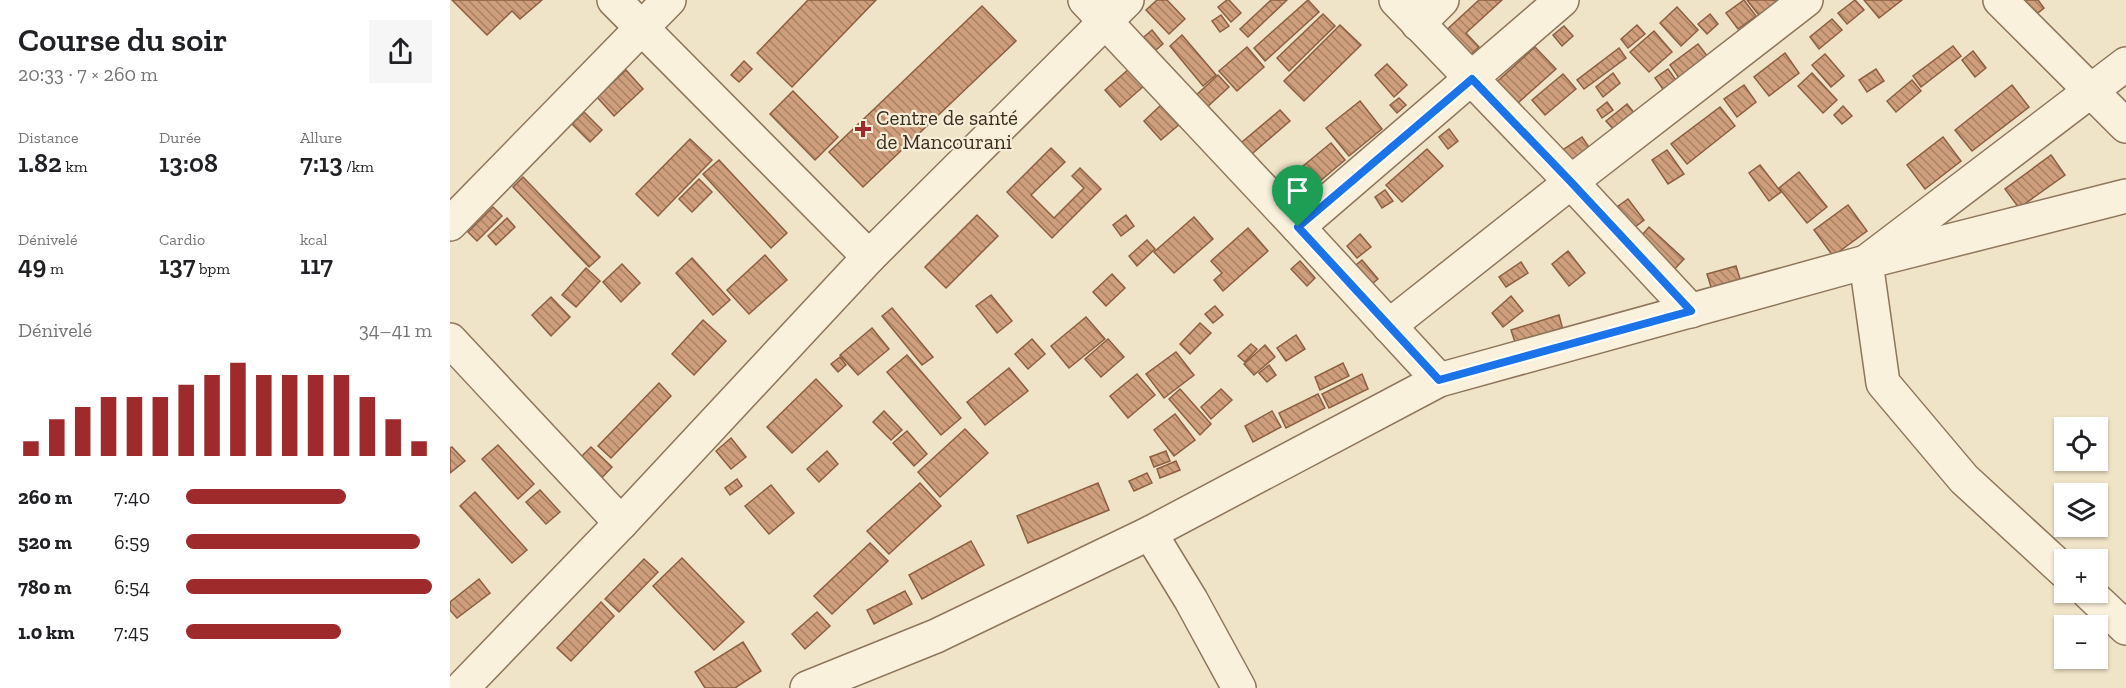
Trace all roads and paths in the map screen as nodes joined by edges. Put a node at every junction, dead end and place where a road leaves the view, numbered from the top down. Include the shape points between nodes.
1 (614, 0) edge
2 (669, 0) edge
3 (1396, 0) edge
4 (1442, 0) edge
5 (1562, 0) edge
6 (1806, 0) edge
7 (2000, 0) edge
8 (1106, 7) edge
9 (1418, 24) junction
10 (640, 27) junction
11 (2126, 64) edge
12 (1472, 79) junction
13 (2092, 90) junction
14 (2126, 126) edge
15 (1571, 182) junction
16 (2126, 196) edge
17 (450, 224) edge
18 (1298, 227) junction
19 (869, 256) junction
20 (1866, 262) junction
21 (1691, 311) junction
22 (1389, 326) junction
23 (450, 340) edge
24 (1439, 380) junction
25 (621, 523) junction
26 (1150, 533) junction
27 (2054, 562) edge
28 (2100, 603) edge
29 (2126, 628) edge
30 (462, 688) edge
31 (807, 688) edge
32 (1239, 688) edge

1 - 10 street
2 - 10 street
3 - 9 street
4 - 9 street
5 - 12 street
6 - 15 street
7 - 13 street
8 - 18 street
8 - 19 street
9 - 12 street
10 - 17 street
10 - 19 street
11 - 13 street
12 - 15 street
12 - 18 street
13 - 14 street
13 - 20 street
15 - 21 street
15 - 22 street
16 - 20 street
18 - 22 street
19 - 25 street
20 - 21 street
20 - 27 street via 1883,383 1964,479
21 - 24 street
22 - 24 street
23 - 25 street
24 - 26 street
25 - 30 street
26 - 31 street via 936,636
26 - 32 street
28 - 29 street

